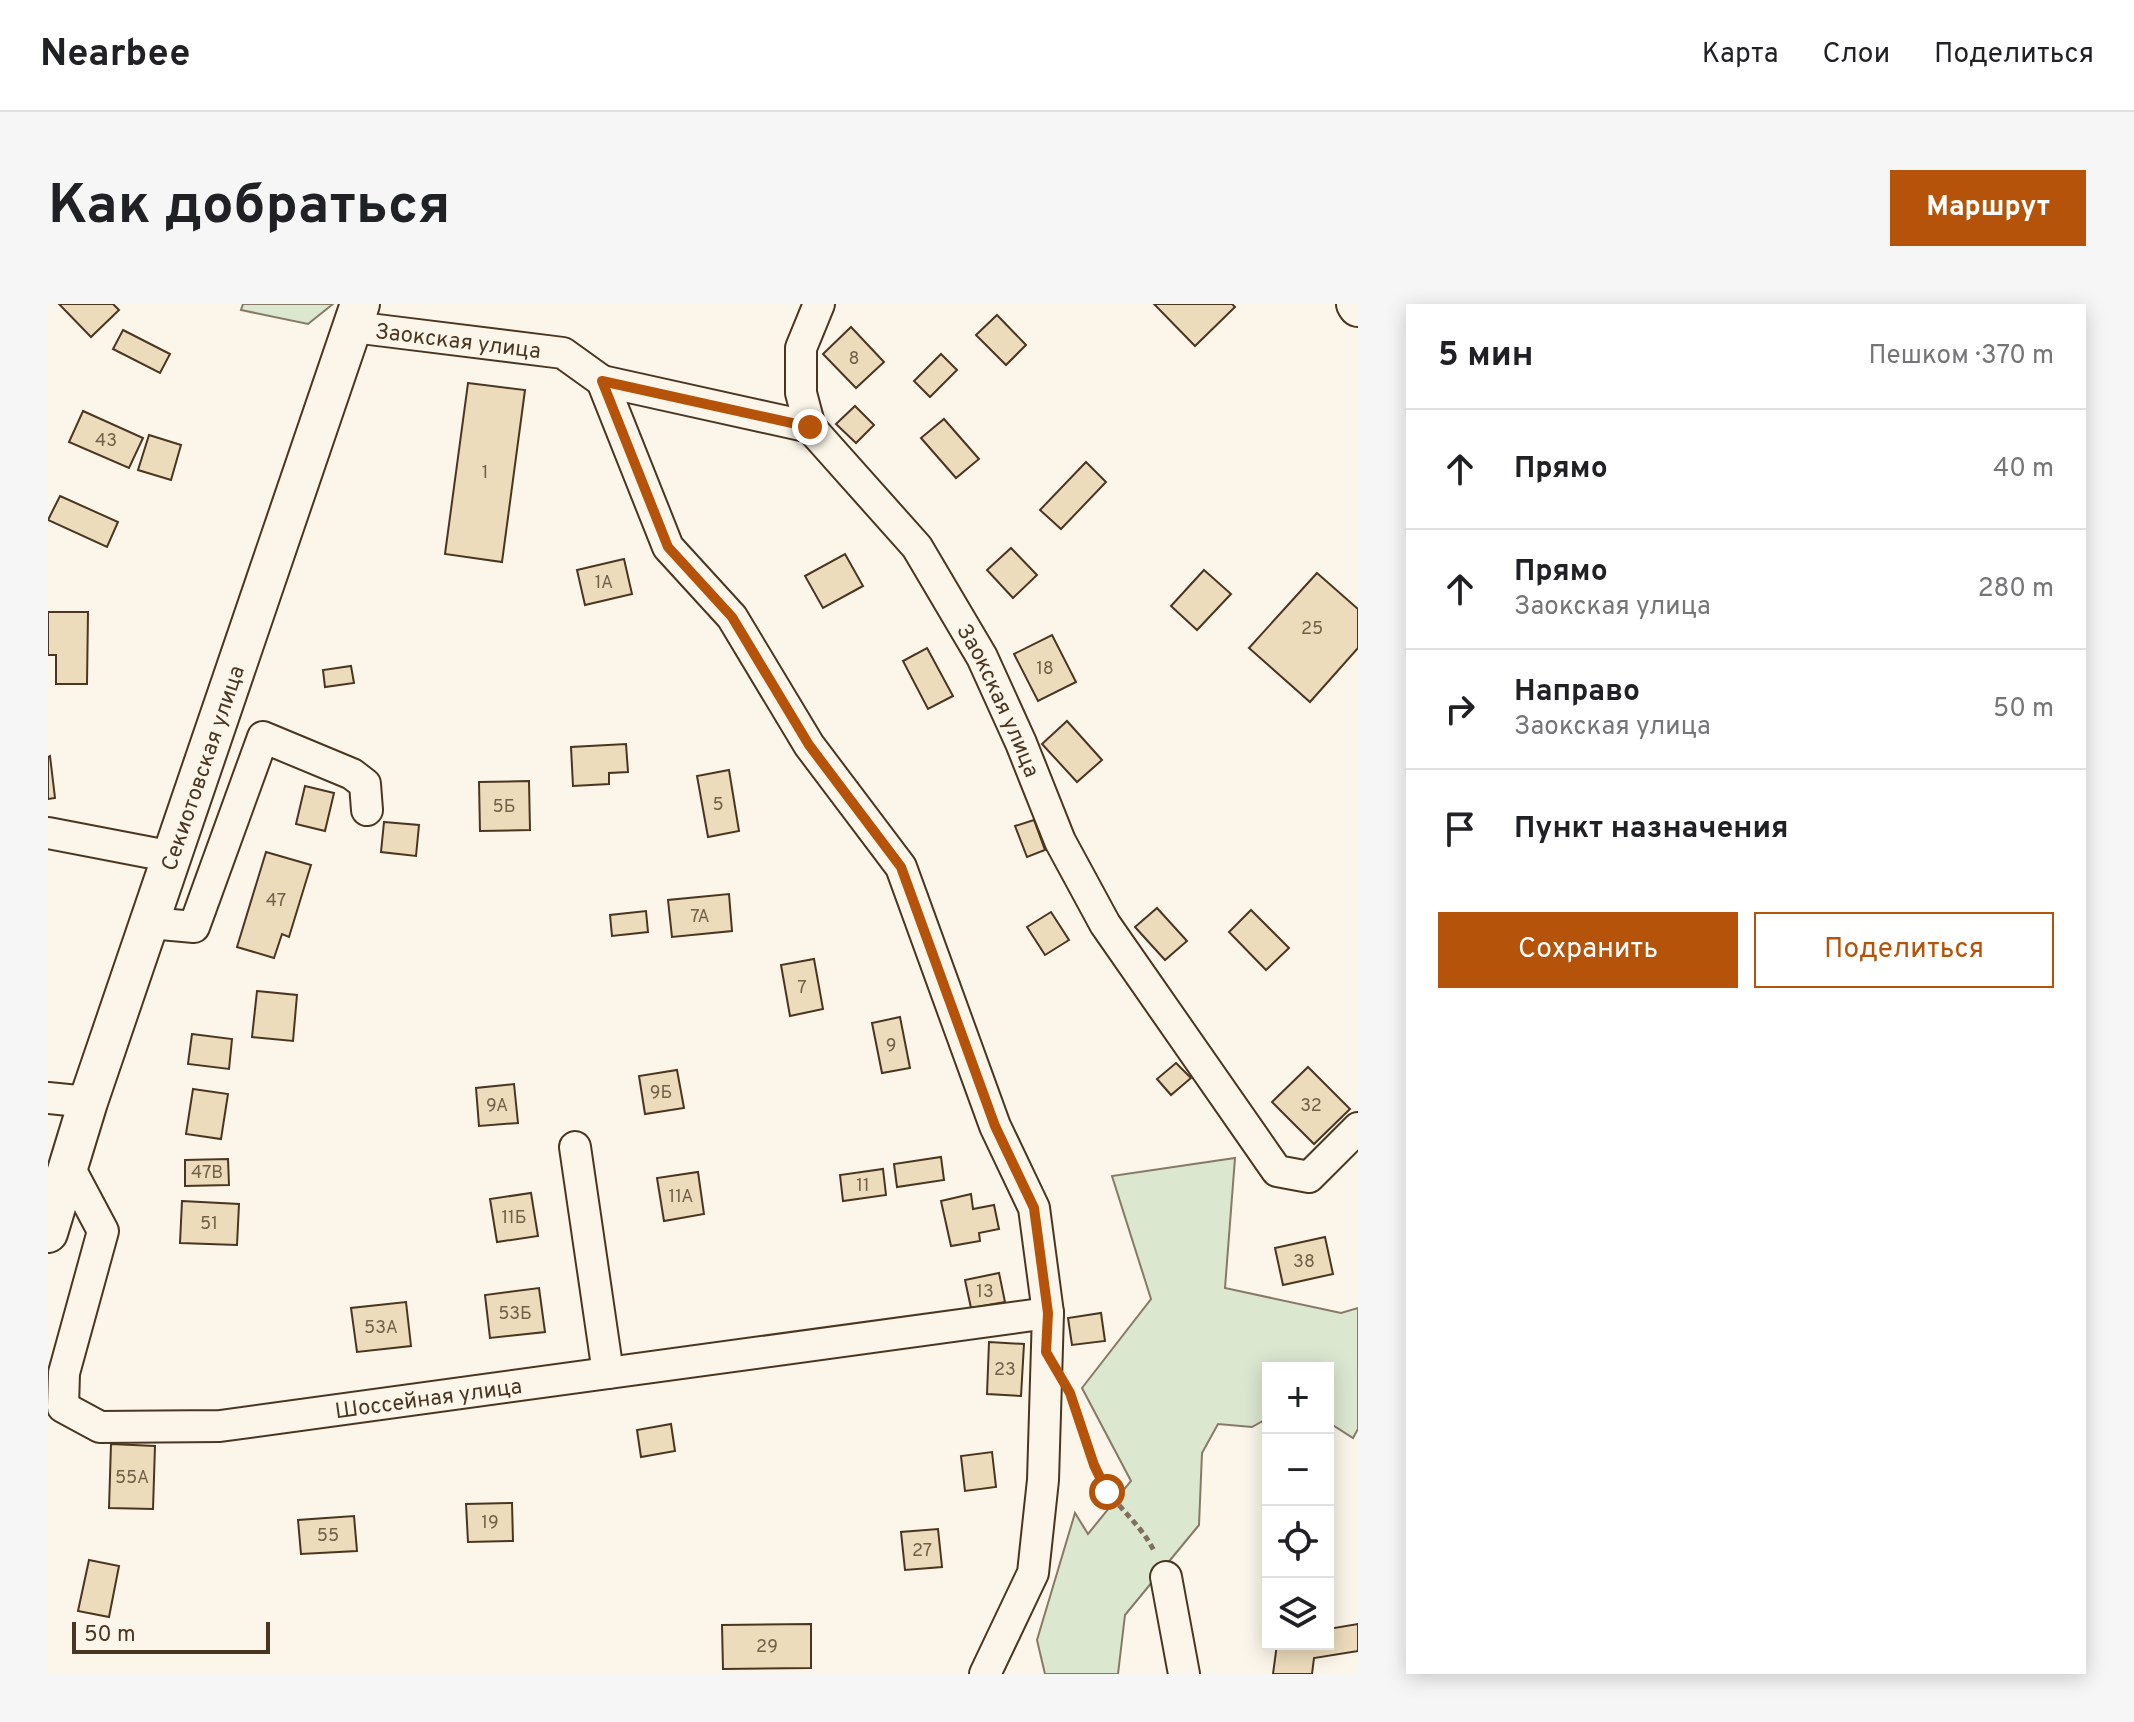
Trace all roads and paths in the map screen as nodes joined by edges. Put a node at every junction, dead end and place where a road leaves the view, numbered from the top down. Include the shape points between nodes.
1 (819, 304) edge
2 (356, 315) edge
3 (602, 381) junction
4 (810, 427) junction
5 (367, 810) dead end
6 (48, 833) edge
7 (173, 857) junction
8 (150, 923) junction
9 (48, 1098) edge
10 (88, 1102) junction
11 (1358, 1128) edge
12 (575, 1147) dead end
13 (69, 1167) junction
14 (48, 1233) edge
15 (1048, 1313) junction
16 (608, 1373) junction
17 (1070, 1393) dead end
18 (1166, 1577) joint
19 (985, 1674) edge
20 (1184, 1674) edge

1 - 4 street via 801,348 801,393
2 - 3 street, Заокская улица via 563,353
2 - 7 main road, Секиотовская улица
3 - 4 street, Заокская улица
3 - 15 street via 668,547 732,617 809,745 901,867 995,1126 1034,1208
4 - 11 street, Заокская улица via 917,547 982,657 1060,841 1105,924 1277,1171 1309,1177
5 - 8 street via 365,784 352,774 263,737 194,927
6 - 7 street
7 - 8 main road, Секиотовская улица
8 - 10 main road, Секиотовская улица
9 - 10 street
10 - 13 main road, Секиотовская улица
12 - 16 street
13 - 14 main road, Секиотовская улица
13 - 16 street, Шоссейная улица via 103,1231 64,1373 63,1407 100,1427 220,1426
15 - 16 street, Шоссейная улица
15 - 19 street via 1043,1480 1033,1573
17 - 18 path via 1107,1492 1147,1535
18 - 20 street

